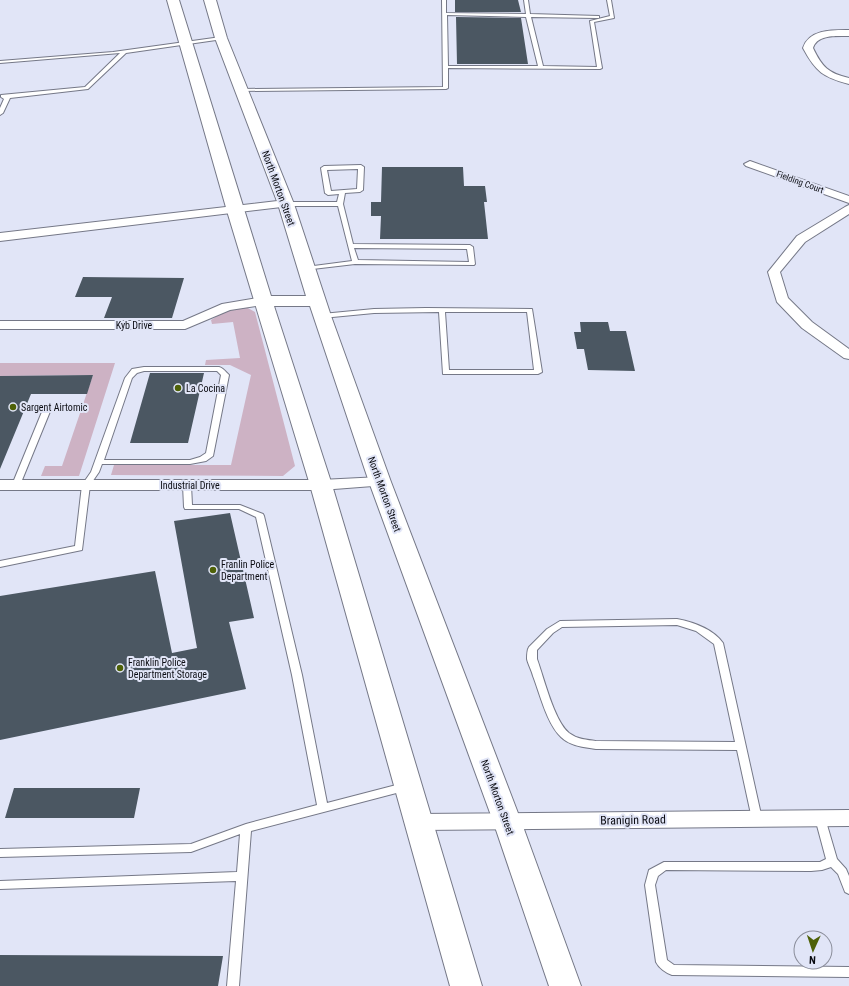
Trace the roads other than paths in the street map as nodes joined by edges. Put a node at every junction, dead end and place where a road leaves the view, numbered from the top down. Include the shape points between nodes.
1 (173, 0) edge
2 (210, 0) edge
3 (444, 0) edge
4 (526, 0) edge
5 (609, 0) edge
6 (445, 14) junction
7 (528, 15) junction
8 (612, 17) junction
9 (849, 33) edge
10 (221, 38) junction
11 (185, 42) junction
12 (125, 51) junction
13 (0, 62) edge
14 (446, 67) junction
15 (541, 68) junction
16 (849, 81) edge
17 (242, 90) junction
18 (2, 96) edge
19 (0, 113) edge
20 (750, 164) dead end
21 (342, 192) junction
22 (849, 200) edge
23 (286, 204) junction
24 (340, 204) junction
25 (849, 209) edge
26 (235, 211) junction
27 (0, 237) edge
28 (351, 246) junction
29 (355, 262) junction
30 (306, 269) junction
31 (264, 302) junction
32 (320, 308) junction
33 (442, 310) junction
34 (0, 325) edge
35 (849, 355) edge
36 (47, 409) dead end
37 (99, 462) junction
38 (380, 482) junction
39 (8, 485) edge
40 (86, 485) junction
41 (187, 485) junction
42 (321, 485) junction
43 (0, 564) edge
44 (741, 746) junction
45 (407, 786) junction
46 (323, 808) junction
47 (820, 818) junction
48 (849, 818) edge
49 (757, 819) junction
50 (418, 822) junction
51 (507, 822) junction
52 (246, 828) junction
53 (0, 853) edge
54 (832, 861) junction
55 (242, 876) junction
56 (0, 885) edge
57 (849, 889) edge
58 (849, 972) edge
59 (233, 986) edge
60 (466, 986) edge
61 (564, 986) edge

1 - 11 main road
2 - 10 main road, North Morton Street
3 - 6 lane
4 - 7 lane
5 - 8 lane
6 - 7 lane
6 - 14 lane
7 - 8 lane
7 - 15 lane
8 - 15 lane via 592,21 600,68
9 - 16 street via 817,37 811,41 808,48 821,70 833,77
10 - 11 lane
10 - 17 main road, North Morton Street
11 - 12 lane
11 - 26 main road
12 - 13 lane
12 - 18 lane via 86,88
14 - 15 lane
14 - 17 lane via 446,88
17 - 23 main road, North Morton Street
18 - 19 lane via 7,98
20 - 22 street, Fielding Court
21 - 21 lane via 360,190 361,167 324,168 328,193
21 - 24 lane
23 - 24 lane
23 - 26 street
23 - 30 main road, North Morton Street
24 - 28 lane
25 - 35 street via 801,240 774,272 782,299 807,325
26 - 27 street
26 - 31 main road
28 - 29 lane
28 - 29 lane via 470,247 472,264
29 - 30 lane
30 - 32 main road, North Morton Street
31 - 32 main road
31 - 34 street, Kyb Drive via 227,307 185,325
31 - 42 main road
32 - 33 lane via 360,311
32 - 38 main road, North Morton Street
33 - 33 lane via 530,310 538,372 446,372
36 - 39 lane
37 - 37 lane via 129,378 135,371 219,369 225,375 210,454 203,459 190,462
37 - 40 lane
38 - 42 street, Industrial Drive
38 - 51 main road, North Morton Street
39 - 40 street, Industrial Drive
40 - 41 street, Industrial Drive
40 - 43 lane via 79,548
41 - 42 street, Industrial Drive
41 - 46 lane via 188,506 240,508 260,516 297,675
42 - 45 main road
44 - 44 lane via 718,643 691,624 560,624 532,649 532,659 557,726 565,736 578,742 596,745
44 - 49 lane
45 - 46 lane
45 - 50 main road
46 - 52 lane
47 - 48 street, Branigin Road
47 - 49 street, Branigin Road
47 - 54 lane
49 - 51 street, Branigin Road
50 - 51 street, Branigin Road
50 - 60 main road
51 - 61 main road, North Morton Street
52 - 53 lane via 191,848
52 - 55 lane
54 - 57 lane via 842,872
54 - 58 lane via 822,866 811,867 664,866 653,873 650,885 662,962 672,970
55 - 56 lane
55 - 59 lane

